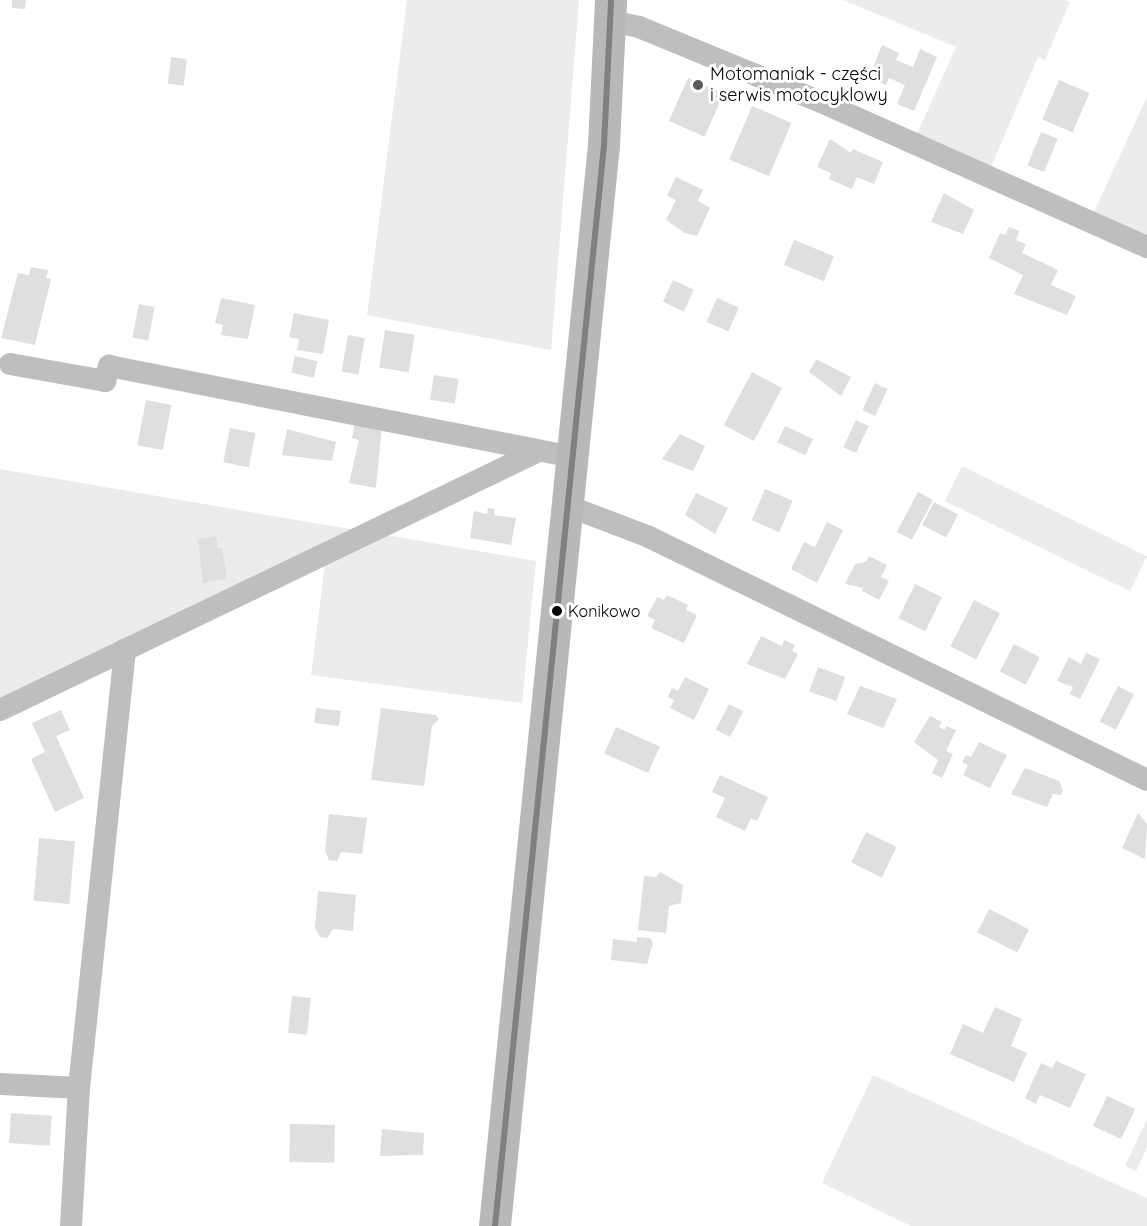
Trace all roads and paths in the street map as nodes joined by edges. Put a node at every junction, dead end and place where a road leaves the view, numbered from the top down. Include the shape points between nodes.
1 (611, 11) edge
2 (1147, 247) edge
3 (10, 364) dead end
4 (539, 451) junction
5 (573, 457) junction
6 (568, 506) junction
7 (124, 649) junction
8 (0, 710) edge
9 (1147, 780) edge
10 (0, 1084) edge
11 (79, 1088) junction
12 (71, 1226) edge
13 (495, 1226) edge

1 - 2 street via 639,27 821,102
1 - 5 main road via 604,145
3 - 4 street via 105,381 109,366
4 - 5 street
4 - 7 street
5 - 6 main road
6 - 9 street via 647,536
6 - 13 main road
7 - 8 street
7 - 11 street
10 - 11 street
11 - 12 street

